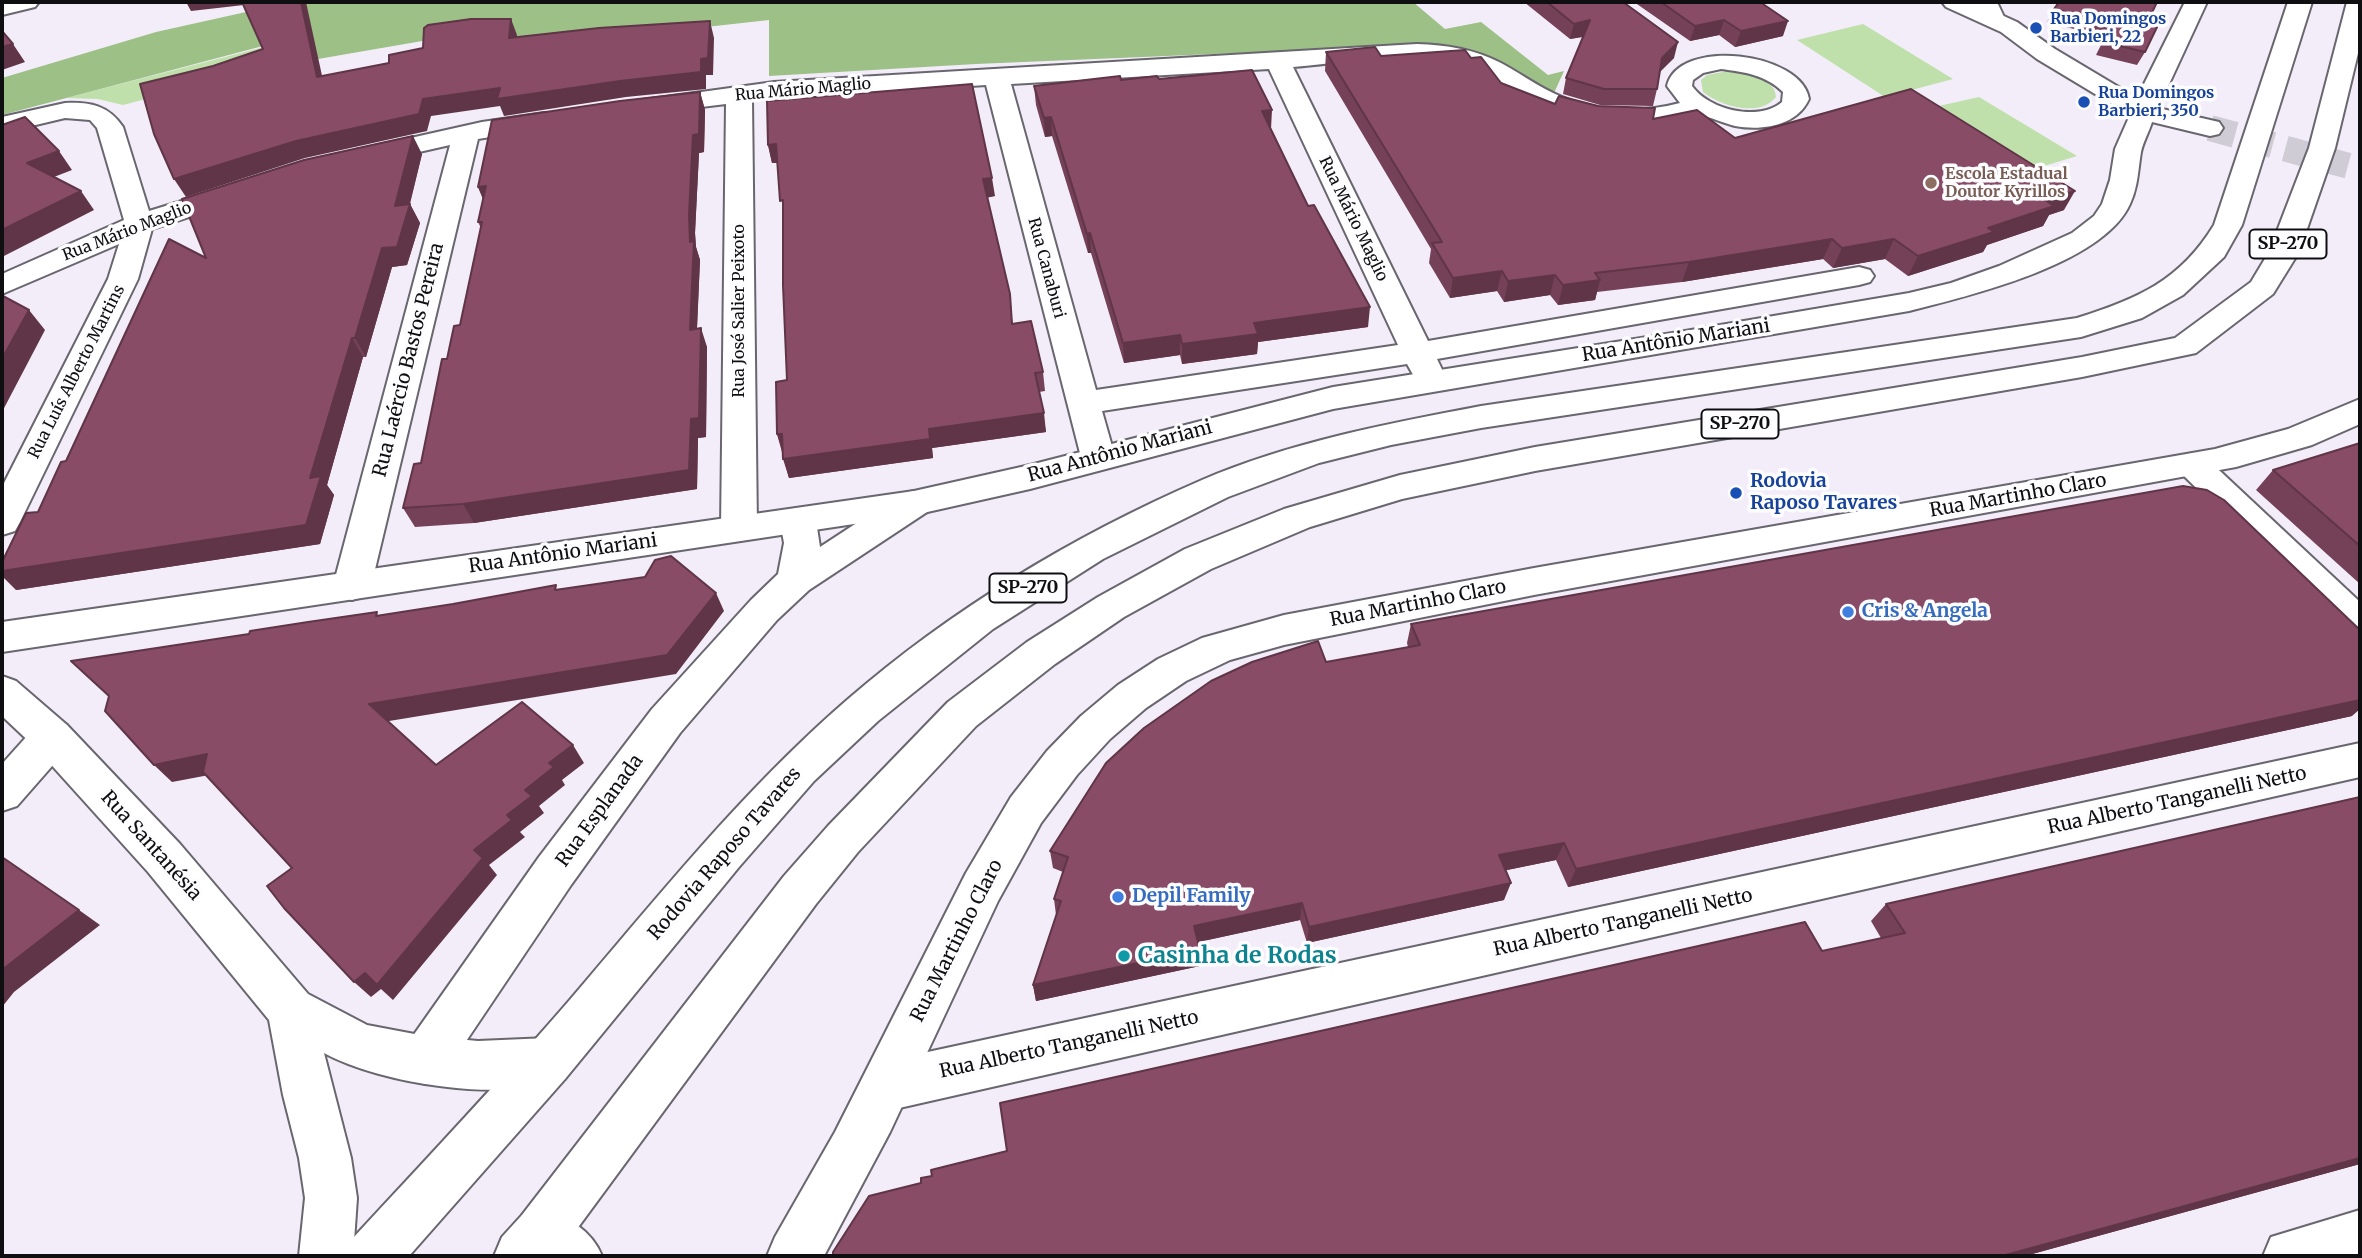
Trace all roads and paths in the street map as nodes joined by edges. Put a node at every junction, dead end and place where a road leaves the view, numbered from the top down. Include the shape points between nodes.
1 (27, 2) edge
2 (1954, 2) edge
3 (2196, 2) edge
4 (2300, 2) edge
5 (2359, 2) edge
6 (2, 8) edge
7 (1990, 10) edge
8 (1679, 47) edge
9 (2046, 54) junction
10 (1278, 61) junction
11 (1703, 65) junction
12 (2158, 76) junction
13 (997, 79) junction
14 (739, 95) junction
15 (1698, 106) junction
16 (623, 109) edge
17 (2143, 112) junction
18 (571, 116) edge
19 (2, 125) edge
20 (2197, 125) junction
21 (2115, 131) junction
22 (466, 134) junction
23 (344, 161) edge
24 (262, 183) edge
25 (139, 224) junction
26 (1859, 276) dead end
27 (2, 285) edge
28 (1425, 366) junction
29 (1082, 403) junction
30 (2360, 410) edge
31 (1098, 457) junction
32 (2193, 465) junction
33 (914, 503) junction
34 (798, 521) junction
35 (2, 522) edge
36 (739, 528) junction
37 (796, 580) junction
38 (352, 586) junction
39 (2360, 625) edge
40 (2, 637) edge
41 (2, 692) edge
42 (52, 737) junction
43 (2360, 760) edge
44 (2, 793) edge
45 (291, 1010) junction
46 (425, 1060) junction
47 (548, 1062) junction
48 (886, 1086) junction
49 (2360, 1237) edge
50 (546, 1249) edge
51 (326, 1256) edge
52 (373, 1256) edge
53 (794, 1256) edge
54 (2290, 1256) edge

1 - 6 main road
2 - 7 main road
3 - 12 main road, Rua Antônio Mariani
4 - 47 main road, Rodovia Raposo Tavares / SP-270 via 2228,225 2208,257 2172,289 2131,311 2081,327 1481,416 1310,454 1216,488 1090,550 979,618 864,709 769,799
5 - 50 main road, SP-270 via 2322,148 2284,252 2262,288 2185,346 1535,459 1400,487 1297,518 1198,559 1111,607 1041,653 962,714 800,890
7 - 9 main road
8 - 11 main road
9 - 12 main road via 2112,76
9 - 17 main road
9 - 21 main road via 2080,83
10 - 13 main road, Rua Mário Maglio
10 - 15 main road via 1446,53 1489,66 1544,98 1589,114 1649,117
10 - 28 main road, Rua Mário Maglio
11 - 15 main road via 1681,78 1686,97
11 - 15 main road via 1741,64 1769,72 1790,84 1797,94 1796,103 1789,112 1757,120 1716,114
12 - 17 main road, Rua Antônio Mariani
12 - 20 main road
13 - 14 main road, Rua Mário Maglio
13 - 29 main road, Rua Canaburi
14 - 16 main road, Rua Mário Maglio
14 - 36 main road, Rua José Salier Peixoto
17 - 20 main road
17 - 21 main road, Rua Antônio Mariani
18 - 22 main road
19 - 25 main road via 68,111 100,116 110,127
20 - 21 main road via 2152,133
21 - 28 main road, Rua Antônio Mariani via 2124,180 2105,222 2082,240 2045,258 1961,289 1698,339
22 - 23 main road
22 - 38 main road, Rua Laércio Bastos Pereira
24 - 25 main road, Rua Mário Maglio
25 - 27 main road, Rua Mário Maglio
25 - 35 main road, Rua Luís Alberto Martins via 123,279
26 - 28 main road, Rua Antônio Mariani
28 - 29 main road, Rua Antônio Mariani
28 - 31 main road, Rua Antônio Mariani via 1334,398
29 - 31 main road, Rua Canaburi
30 - 32 main road, Rua Martinho Claro via 2268,449
31 - 33 main road, Rua Antônio Mariani
32 - 39 main road
32 - 48 main road, Rua Martinho Claro via 1486,590 1271,633 1218,649 1165,673 1134,692 1102,721 1060,765 1020,819 974,902
33 - 34 main road, Rua Antônio Mariani
33 - 37 main road, Rua Esplanada
34 - 36 main road, Rua Antônio Mariani
34 - 37 main road via 802,543
36 - 38 main road, Rua Antônio Mariani
37 - 46 main road, Rua Esplanada via 666,721
38 - 40 main road, Rua Antônio Mariani
41 - 42 main road, Rua Santanésia
42 - 44 main road
42 - 45 main road, Rua Santanésia via 164,858
43 - 48 main road, Rua Alberto Tanganelli Netto
45 - 46 main road, Rua Santanésia via 361,1047
45 - 51 main road, Rua Santanésia via 331,1198
46 - 47 main road, Rua Santanésia via 478,1065
47 - 52 main road, Rodovia Raposo Tavares / SP-270
48 - 53 main road, Rua Martinho Claro
49 - 54 main road

